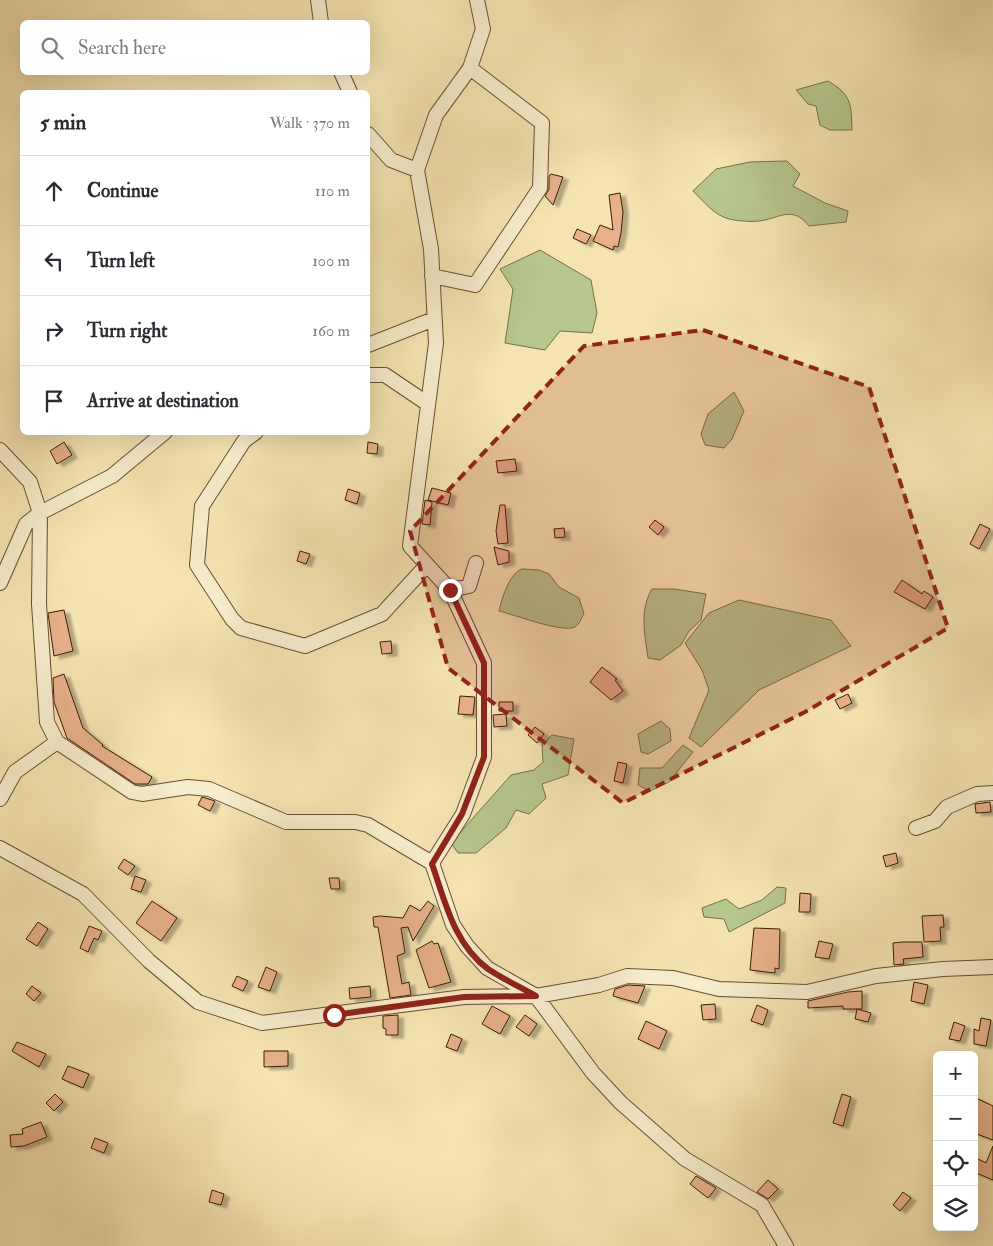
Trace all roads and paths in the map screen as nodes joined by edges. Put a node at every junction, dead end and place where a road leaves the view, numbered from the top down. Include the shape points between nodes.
1 (318, 0) edge
2 (477, 0) edge
3 (321, 20) edge
4 (470, 68) junction
5 (342, 75) edge
6 (349, 90) edge
7 (370, 136) edge
8 (417, 170) junction
9 (432, 276) junction
10 (434, 319) junction
11 (370, 344) edge
12 (370, 375) edge
13 (428, 404) junction
14 (161, 435) edge
15 (252, 435) edge
16 (0, 450) edge
17 (40, 513) junction
18 (476, 563) dead end
19 (427, 565) junction
20 (0, 583) edge
21 (450, 590) junction
22 (57, 742) junction
23 (993, 793) edge
24 (0, 799) edge
25 (916, 828) dead end
26 (0, 848) edge
27 (432, 864) junction
28 (993, 967) edge
29 (536, 996) junction
30 (786, 1246) edge

1 - 3 street
2 - 4 street via 483,29
4 - 8 street via 436,115
4 - 9 street via 542,123 540,188 476,285
5 - 6 street
7 - 8 street via 391,160
8 - 9 street
9 - 10 street
10 - 11 street
10 - 13 street via 436,343
12 - 13 street via 385,375
13 - 19 street via 410,546
14 - 17 street via 112,476
15 - 19 street via 244,442 202,506 197,565 241,628 305,646 382,614
16 - 17 street via 30,482
17 - 20 street via 26,524
17 - 22 street via 42,659 47,722
18 - 21 street via 469,586
19 - 21 street
21 - 27 street via 484,663 484,757 462,814
22 - 24 street via 15,772
22 - 27 street via 132,792 142,794 188,787 209,789 286,822 355,822 368,825
23 - 25 street via 977,794 954,804 935,821
26 - 29 street via 84,894 149,961 198,1002 262,1023 464,997
27 - 29 street via 453,925 467,946 488,968
28 - 29 street via 876,976 807,992 719,990 673,978 627,976 599,985
29 - 30 street via 593,1073 621,1103 685,1160 762,1205

